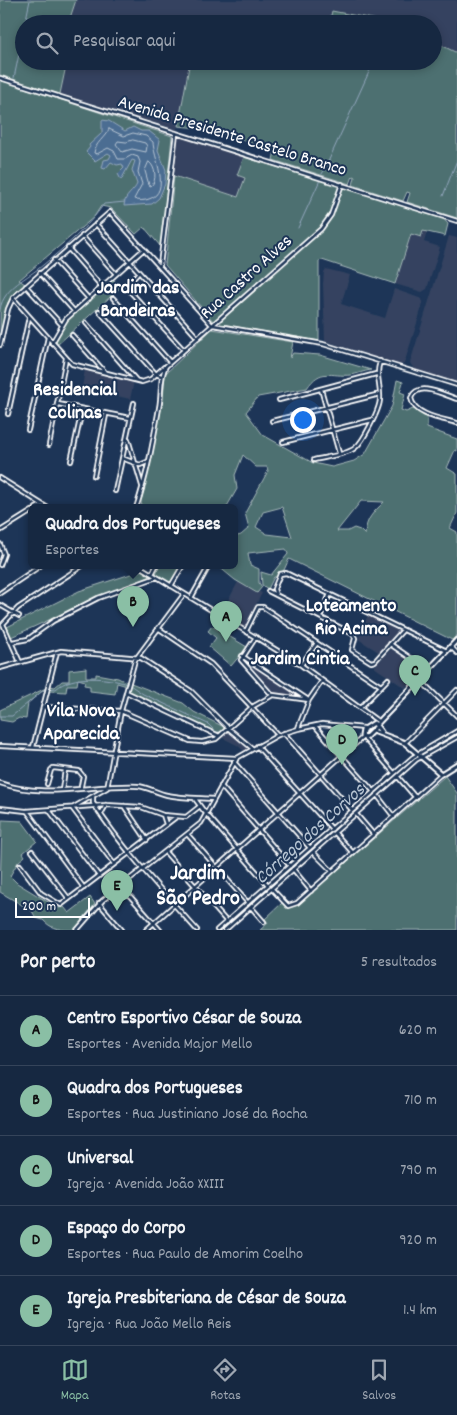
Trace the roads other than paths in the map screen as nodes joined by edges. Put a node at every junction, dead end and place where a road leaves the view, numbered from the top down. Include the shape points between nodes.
1 (0, 78) edge
2 (176, 133) junction
3 (342, 184) junction
4 (457, 221) edge
5 (96, 224) junction
6 (82, 236) junction
7 (68, 248) junction
8 (144, 249) junction
9 (54, 260) junction
10 (129, 262) junction
11 (160, 266) junction
12 (139, 272) junction
13 (40, 273) junction
14 (116, 275) junction
15 (26, 286) junction
16 (103, 287) junction
17 (12, 298) junction
18 (113, 298) dead end
19 (89, 299) junction
20 (100, 311) dead end
21 (74, 312) junction
22 (29, 317) junction
23 (86, 323) dead end
24 (62, 324) junction
25 (213, 325) junction
26 (72, 335) dead end
27 (48, 337) junction
28 (198, 338) junction
29 (52, 343) junction
30 (0, 345) edge
31 (184, 350) junction
32 (66, 358) junction
33 (380, 361) junction
34 (170, 362) junction
35 (166, 366) junction
36 (105, 372) junction
37 (156, 374) junction
38 (376, 374) junction
39 (162, 376) junction
40 (137, 381) junction
41 (457, 385) edge
42 (321, 389) junction
43 (380, 394) junction
44 (457, 399) edge
45 (279, 400) dead end
46 (134, 403) dead end
47 (58, 404) junction
48 (326, 408) junction
49 (82, 410) junction
50 (8, 414) dead end
51 (106, 415) junction
52 (131, 419) junction
53 (372, 420) junction
54 (272, 421) dead end
55 (457, 423) edge
56 (28, 430) dead end
57 (332, 430) junction
58 (127, 438) junction
59 (283, 442) dead end
60 (50, 445) dead end
61 (339, 453) junction
62 (122, 458) junction
63 (133, 460) junction
64 (314, 460) dead end
65 (148, 461) junction
66 (71, 462) dead end
67 (94, 476) dead end
68 (0, 478) edge
69 (142, 487) junction
70 (115, 491) dead end
71 (40, 504) edge
72 (138, 504) edge
73 (28, 514) edge
74 (0, 531) edge
75 (0, 544) edge
76 (0, 565) edge
77 (36, 569) edge
78 (78, 569) edge
79 (144, 569) edge
80 (154, 569) edge
81 (180, 569) edge
82 (207, 569) edge
83 (152, 574) junction
84 (157, 577) junction
85 (171, 586) junction
86 (274, 589) junction
87 (0, 593) edge
88 (184, 594) junction
89 (330, 594) junction
90 (276, 595) junction
91 (191, 598) junction
92 (0, 605) edge
93 (13, 612) junction
94 (19, 616) dead end
95 (320, 617) junction
96 (0, 618) edge
97 (3, 624) junction
98 (158, 628) junction
99 (402, 630) junction
100 (246, 631) junction
101 (256, 637) junction
102 (457, 640) edge
103 (12, 642) junction
104 (316, 643) junction
105 (390, 644) junction
106 (451, 647) junction
107 (447, 651) junction
108 (57, 652) junction
109 (457, 653) edge
110 (242, 656) junction
111 (137, 657) junction
112 (20, 662) junction
113 (301, 665) junction
114 (0, 668) edge
115 (428, 670) junction
116 (388, 679) dead end
117 (419, 679) junction
118 (322, 681) junction
119 (381, 686) junction
120 (457, 690) edge
121 (126, 692) junction
122 (272, 695) junction
123 (309, 700) junction
124 (444, 704) junction
125 (43, 707) junction
126 (252, 707) junction
127 (360, 708) junction
128 (121, 711) junction
129 (457, 716) edge
130 (374, 718) joint
131 (314, 725) junction
132 (376, 726) junction
133 (228, 728) junction
134 (354, 728) junction
135 (298, 729) junction
136 (366, 729) junction
137 (457, 731) edge
138 (283, 733) junction
139 (278, 735) junction
140 (219, 736) junction
141 (362, 736) junction
142 (457, 737) edge
143 (405, 743) junction
144 (0, 746) edge
145 (258, 746) junction
146 (33, 747) junction
147 (253, 749) junction
148 (114, 750) junction
149 (417, 754) junction
150 (342, 756) junction
151 (237, 758) junction
152 (421, 758) junction
153 (234, 762) junction
154 (457, 764) edge
155 (65, 770) junction
156 (394, 773) junction
157 (441, 774) junction
158 (321, 776) junction
159 (398, 777) junction
160 (0, 783) edge
161 (47, 784) dead end
162 (81, 786) dead end
163 (107, 786) junction
164 (221, 786) junction
165 (62, 790) junction
166 (374, 792) junction
167 (300, 794) junction
168 (376, 795) junction
169 (194, 798) junction
170 (204, 798) junction
171 (416, 798) junction
172 (91, 799) junction
173 (214, 799) junction
174 (94, 805) junction
175 (106, 805) junction
176 (199, 805) junction
177 (124, 806) junction
178 (0, 808) edge
179 (72, 808) junction
180 (49, 810) junction
181 (352, 810) junction
182 (26, 811) junction
183 (207, 812) junction
184 (280, 812) junction
185 (101, 814) junction
186 (356, 814) junction
187 (163, 815) junction
188 (176, 817) junction
189 (394, 817) junction
190 (166, 824) junction
191 (332, 829) junction
192 (259, 831) junction
193 (335, 832) junction
194 (188, 835) junction
195 (374, 835) junction
196 (147, 840) junction
197 (310, 848) junction
198 (238, 850) junction
199 (32, 851) dead end
200 (130, 852) junction
201 (166, 852) junction
202 (313, 852) junction
203 (353, 853) junction
204 (114, 864) junction
205 (20, 865) dead end
206 (290, 866) junction
207 (217, 868) junction
208 (144, 869) junction
209 (293, 869) junction
210 (332, 871) junction
211 (99, 876) junction
212 (268, 885) junction
213 (121, 886) junction
214 (196, 887) junction
215 (84, 888) junction
216 (272, 889) junction
217 (311, 891) junction
218 (69, 899) junction
219 (248, 903) junction
220 (99, 904) junction
221 (175, 905) junction
222 (251, 907) junction
223 (227, 922) junction
224 (264, 922) dead end
225 (154, 923) junction
226 (80, 925) junction
227 (230, 925) junction
228 (77, 930) edge
229 (84, 930) edge
230 (122, 930) edge
231 (146, 930) edge
232 (160, 930) edge
233 (197, 930) edge
234 (217, 930) edge
235 (225, 930) edge
236 (234, 930) edge

1 - 2 street, Avenida Presidente Castelo Branco
2 - 3 street, Avenida Presidente Castelo Branco
2 - 11 street
3 - 4 street, Avenida Presidente Castelo Branco
3 - 25 street, Rua Castro Alves via 331,214 321,229
5 - 6 street
5 - 8 street via 108,213 112,214
5 - 10 street
6 - 7 street
6 - 14 street
7 - 9 street
7 - 16 street
8 - 10 street
8 - 11 street
9 - 13 street
9 - 19 street
10 - 12 street
10 - 14 street
11 - 25 street
12 - 28 street
12 - 31 street via 126,287
13 - 15 street
13 - 21 street
14 - 16 street
15 - 17 street
15 - 24 street
16 - 19 street
17 - 22 street
17 - 30 street
18 - 34 street
19 - 21 street
20 - 37 street
21 - 24 street
22 - 27 street
22 - 50 street
23 - 40 street
24 - 29 street
25 - 28 street, Rua Castro Alves
25 - 33 street via 323,344
26 - 36 street
27 - 29 street
27 - 56 street
28 - 31 street, Rua Castro Alves
29 - 32 street
31 - 34 street, Rua Castro Alves
32 - 36 street via 75,365
32 - 47 street
33 - 38 street
33 - 41 street
34 - 35 street, Rua Castro Alves
35 - 37 street
35 - 39 street, Rua Castro Alves
36 - 40 street
37 - 39 street
37 - 40 street via 145,382
38 - 42 street
38 - 43 street
39 - 65 street, Rua Castro Alves
42 - 45 street
42 - 48 street
43 - 48 street
43 - 53 street
44 - 55 street via 422,388 411,398 420,410
46 - 52 street
47 - 49 street
47 - 60 street
48 - 54 street
48 - 57 street
49 - 51 street
49 - 66 street
51 - 52 street
51 - 67 street
52 - 58 street
53 - 57 street
53 - 61 street via 356,447
57 - 59 street
57 - 61 street
58 - 62 street
58 - 63 street
61 - 64 street
62 - 63 street
62 - 70 street
63 - 65 street via 140,465
63 - 69 street
65 - 69 street, Rua Castro Alves
68 - 71 street
69 - 72 street, Rua Castro Alves
73 - 74 street
75 - 76 street via 4,554
77 - 87 street
78 - 93 street
79 - 83 street
80 - 83 street
81 - 85 street
82 - 91 street
83 - 84 street
84 - 85 street
84 - 103 street via 98,598 53,621 28,639
85 - 88 street
86 - 89 street via 280,574 286,573
86 - 90 street
86 - 90 street via 268,591
88 - 91 street
88 - 98 street
89 - 95 street
89 - 99 street
90 - 95 street
91 - 100 street
92 - 93 street
93 - 94 street
93 - 97 street
95 - 105 street via 353,634 352,650 371,662
96 - 97 street
97 - 103 street
98 - 111 street
98 - 126 street via 211,664
99 - 105 street
99 - 107 street
100 - 101 street
100 - 104 street via 259,606
101 - 110 street
101 - 113 street
102 - 106 main road
103 - 112 street
104 - 113 street
104 - 119 street
105 - 115 street
106 - 107 main road
106 - 109 street
107 - 115 main road
108 - 111 street
108 - 112 street
108 - 125 street
110 - 122 street via 245,665
110 - 123 street
111 - 121 street
111 - 133 street via 191,691
112 - 114 street
113 - 118 street
115 - 117 main road
116 - 119 street
117 - 124 street
117 - 132 main road
118 - 123 street
118 - 127 street
119 - 127 street
120 - 124 street
121 - 128 street
121 - 140 street
122 - 123 street
122 - 126 street
123 - 135 street
124 - 129 street
124 - 143 street
125 - 128 street
125 - 146 street
126 - 133 street
126 - 139 street
127 - 130 street
128 - 140 street via 190,741 208,742
128 - 148 street
130 - 132 main road
131 - 134 street
131 - 135 street
131 - 150 street
132 - 136 main road
132 - 141 main road
132 - 143 main road via 384,734
133 - 140 street
133 - 147 street
134 - 136 street
134 - 141 street
135 - 138 street
136 - 141 main road
137 - 149 street
138 - 139 street
138 - 158 street
139 - 145 street
141 - 150 street
141 - 156 street
142 - 152 street
143 - 149 main road
144 - 146 street
145 - 147 street
145 - 167 street
146 - 148 street
147 - 151 street
148 - 151 street
148 - 163 street
149 - 152 main road
149 - 156 street
150 - 158 street
150 - 166 street
151 - 153 street
152 - 157 main road
152 - 159 street
153 - 164 street
153 - 184 street
154 - 157 main road
155 - 161 street via 52,769
155 - 162 street via 81,772
155 - 165 street
156 - 166 street
157 - 171 street
158 - 167 street
158 - 181 street
159 - 168 street
159 - 171 street
160 - 165 street via 23,789
163 - 165 street
163 - 169 street via 141,786 169,795
163 - 172 street
164 - 173 street
164 - 192 street
166 - 181 street
167 - 184 street
167 - 191 street
168 - 186 street
168 - 189 street
169 - 170 street
169 - 176 street
170 - 173 street
170 - 176 street
171 - 189 street
172 - 174 street
172 - 179 street
173 - 183 street
174 - 175 street
174 - 179 street
174 - 185 street
175 - 177 street
175 - 185 street
176 - 183 street
176 - 188 street via 189,816
177 - 187 street via 141,807
177 - 196 street
178 - 182 street
179 - 180 street
179 - 204 street
180 - 182 street
180 - 211 street
181 - 191 street
182 - 215 street
183 - 194 street
183 - 198 street
184 - 192 street
184 - 197 street
185 - 200 street
186 - 193 street
186 - 195 street
187 - 188 street
187 - 190 street
188 - 190 street
189 - 195 street
190 - 196 street
191 - 197 street
192 - 198 street
192 - 206 street
193 - 202 street
193 - 203 street
194 - 201 street
194 - 207 street
195 - 203 street
196 - 200 street
197 - 206 street
198 - 207 street
198 - 212 street
199 - 218 street
200 - 204 street
200 - 208 street
201 - 208 street
201 - 214 street
202 - 209 street
202 - 210 street
203 - 210 street
204 - 211 street
205 - 218 street via 41,893 55,903 61,905
206 - 212 street
207 - 214 street
207 - 219 street
208 - 213 street
208 - 221 street
209 - 216 street
209 - 217 street
210 - 217 street
211 - 215 street
212 - 219 street
213 - 220 street
213 - 225 street
214 - 221 street
214 - 223 street
215 - 218 street
216 - 217 street via 290,907
216 - 222 street
219 - 223 street
220 - 226 street
220 - 230 street
221 - 225 street
221 - 233 street
222 - 224 street
222 - 227 street
223 - 234 street
225 - 231 street
225 - 232 street
226 - 228 street
226 - 229 street
227 - 235 street
227 - 236 street

